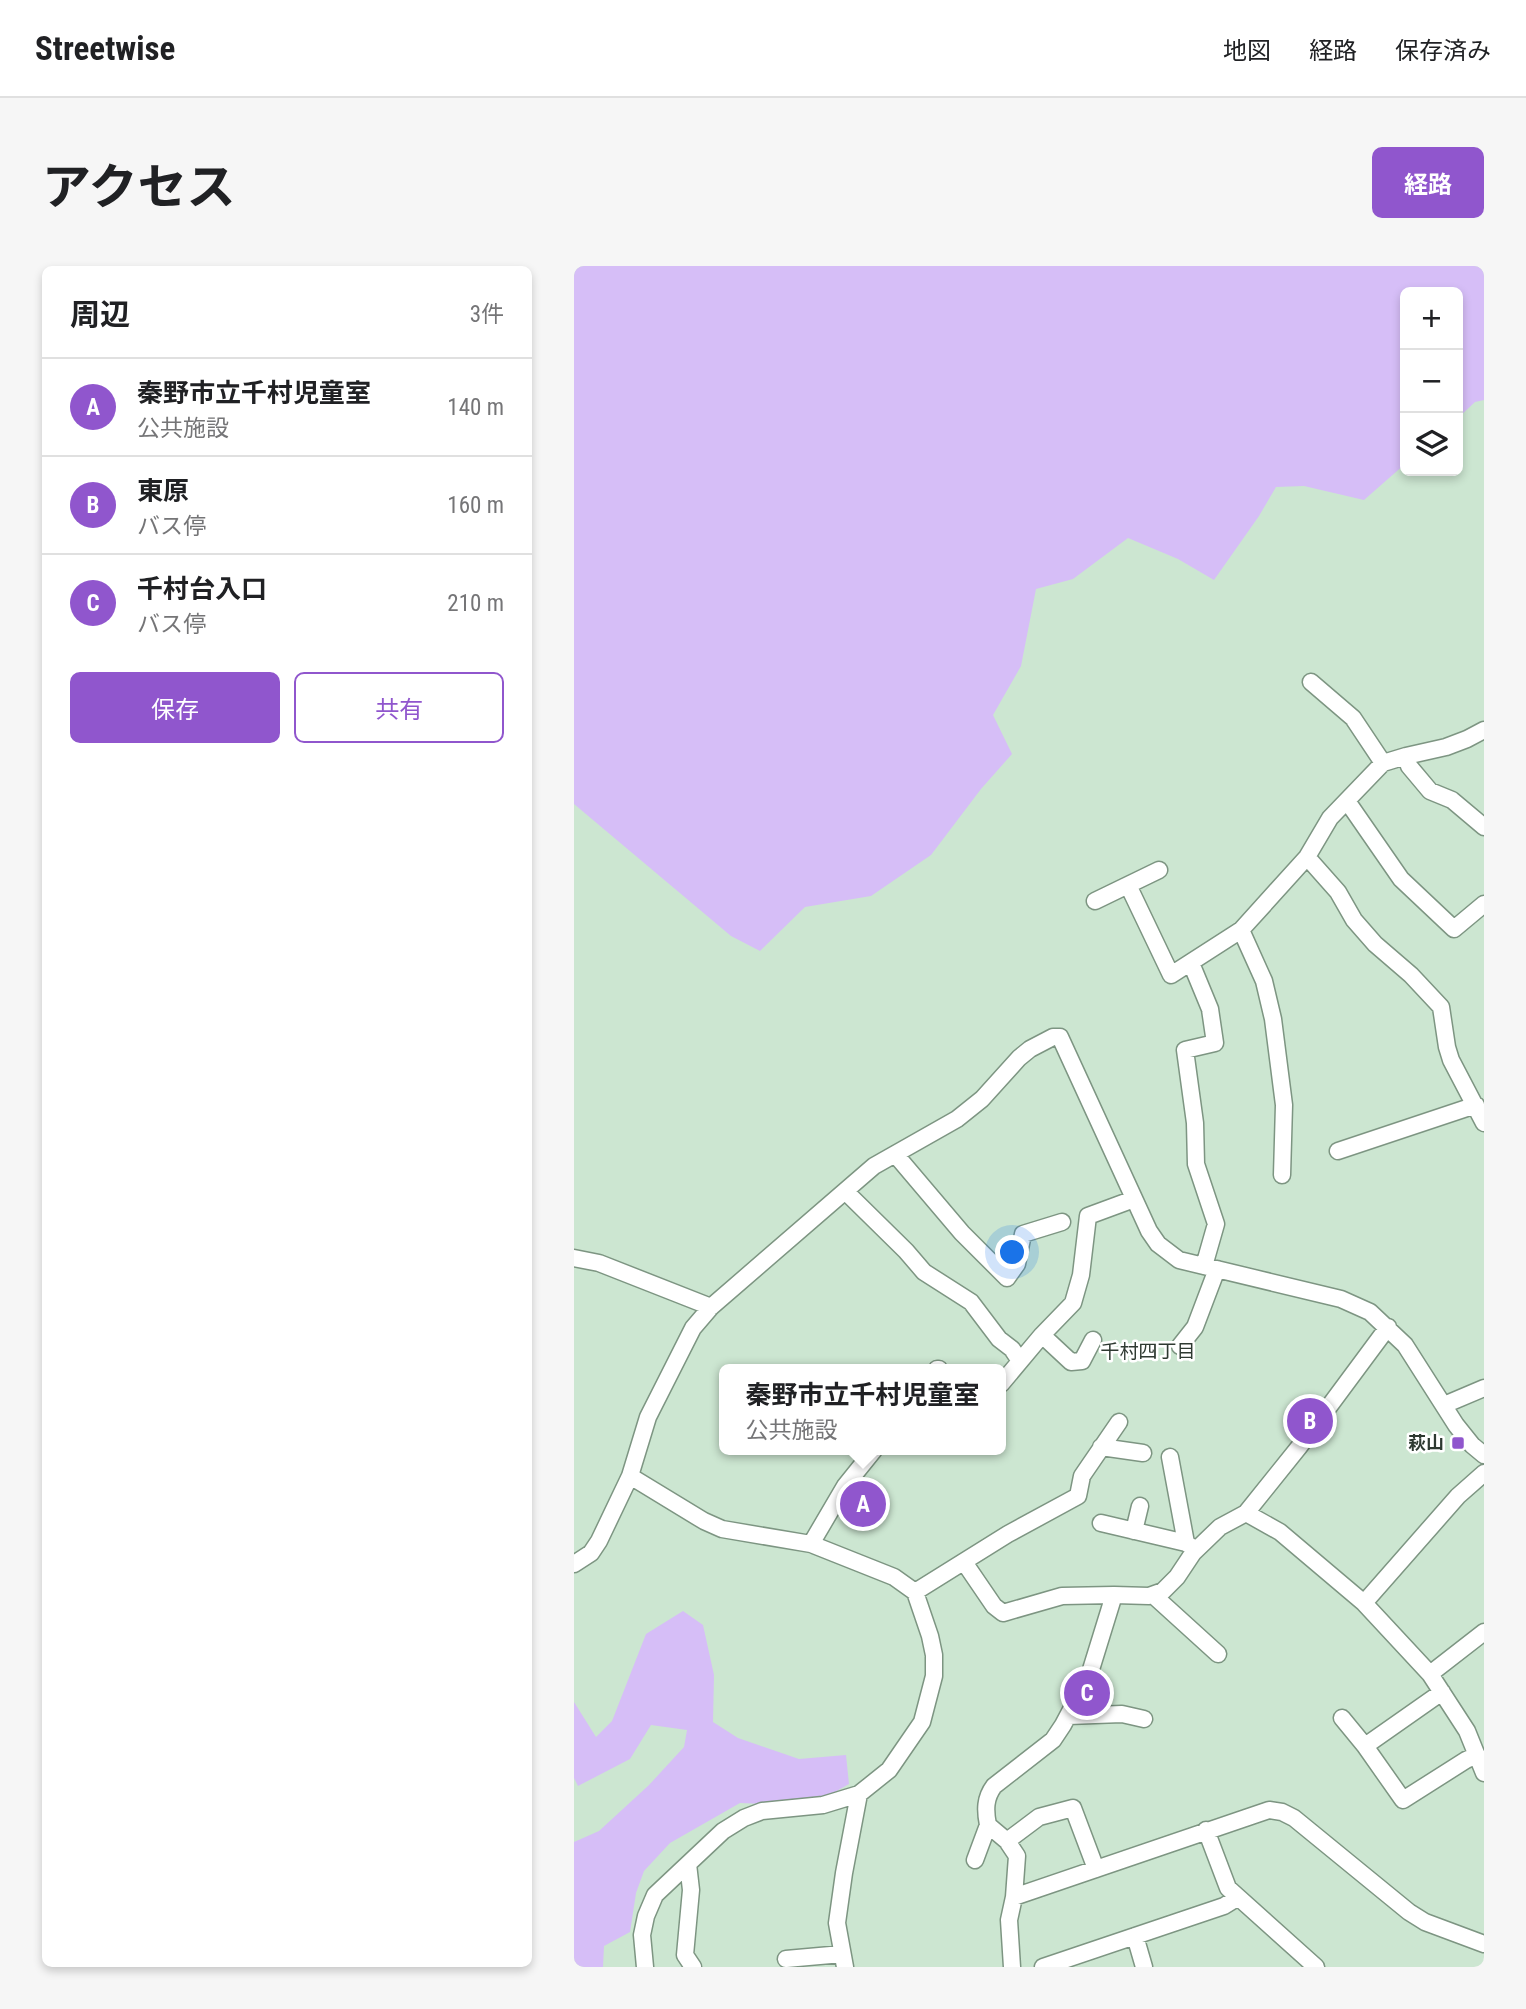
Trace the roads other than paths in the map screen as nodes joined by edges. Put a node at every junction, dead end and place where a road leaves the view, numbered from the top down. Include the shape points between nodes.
1 (1311, 682) dead end
2 (1484, 730) edge
3 (1406, 756) junction
4 (1382, 764) junction
5 (1347, 800) junction
6 (1484, 827) edge
7 (1307, 857) junction
8 (1159, 870) dead end
9 (1128, 885) junction
10 (1095, 901) dead end
11 (1484, 904) edge
12 (1241, 930) junction
13 (1191, 963) junction
14 (1476, 1105) junction
15 (1484, 1123) edge
16 (1338, 1151) dead end
17 (895, 1154) junction
18 (1282, 1175) dead end
19 (845, 1191) junction
20 (1134, 1199) junction
21 (1062, 1222) dead end
22 (574, 1258) edge
23 (1210, 1267) junction
24 (711, 1307) junction
25 (1388, 1327) junction
26 (1042, 1335) junction
27 (1180, 1346) dead end
28 (1092, 1349) dead end
29 (1020, 1361) junction
30 (1006, 1378) edge
31 (1484, 1388) edge
32 (1444, 1405) junction
33 (1119, 1422) dead end
34 (1101, 1447) junction
35 (1143, 1453) dead end
36 (870, 1455) edge
37 (1484, 1455) edge
38 (1170, 1457) dead end
39 (1484, 1473) edge
40 (630, 1476) junction
41 (1140, 1506) dead end
42 (1245, 1513) junction
43 (1101, 1523) dead end
44 (1134, 1531) junction
45 (811, 1544) junction
46 (1191, 1546) junction
47 (964, 1562) junction
48 (574, 1564) edge
49 (915, 1592) junction
50 (1114, 1595) junction
51 (1153, 1595) junction
52 (1364, 1603) junction
53 (1484, 1632) edge
54 (1218, 1654) dead end
55 (1430, 1674) junction
56 (1442, 1692) junction
57 (1068, 1716) junction
58 (1342, 1718) dead end
59 (1144, 1719) dead end
60 (1365, 1746) junction
61 (1477, 1755) junction
62 (1484, 1773) edge
63 (859, 1794) junction
64 (988, 1825) junction
65 (1206, 1830) junction
66 (1007, 1840) junction
67 (975, 1860) dead end
68 (688, 1864) junction
69 (1096, 1868) junction
70 (1014, 1897) junction
71 (1237, 1898) junction
72 (1135, 1936) junction
73 (1484, 1944) edge
74 (786, 1959) dead end
75 (844, 1961) edge
76 (645, 1967) edge
77 (693, 1967) edge
78 (1012, 1967) edge
79 (1043, 1967) edge
80 (1144, 1967) edge
81 (1316, 1967) edge

1 - 4 street via 1353,718
2 - 3 street via 1446,747
3 - 4 street
3 - 6 street via 1430,791 1452,800
4 - 5 street
5 - 7 street
5 - 11 street via 1401,879 1454,929
7 - 12 street
7 - 14 street via 1375,944 1441,1007 1451,1059
8 - 9 street
9 - 10 street
9 - 13 street via 1171,975
12 - 13 street
12 - 18 street via 1264,981 1275,1030 1284,1105
13 - 23 street via 1210,1009 1215,1043 1185,1050 1196,1164 1216,1224
14 - 15 street
14 - 16 street
17 - 19 street
17 - 20 street via 957,1119 1030,1049 1060,1037
17 - 21 street via 1007,1278 1017,1264 1023,1234
19 - 24 street
19 - 29 street via 924,1272 971,1302
20 - 23 street via 1158,1244 1179,1260
20 - 26 street via 1088,1216 1073,1303
22 - 24 street
23 - 25 street via 1341,1299 1370,1312
23 - 27 street via 1195,1327
24 - 40 street via 693,1328 648,1418
25 - 32 street
25 - 42 street
26 - 28 street via 1071,1362 1082,1361
26 - 29 street
29 - 30 street
31 - 32 street
32 - 37 street
33 - 34 street
34 - 35 street
34 - 47 street via 1082,1476 1078,1496
36 - 45 street via 845,1486
38 - 46 street
39 - 52 street via 1458,1496
40 - 45 street via 722,1529
40 - 48 street via 599,1541
41 - 44 street
42 - 46 street
42 - 52 street via 1280,1532
43 - 44 street
44 - 46 street
45 - 49 street via 894,1577
46 - 51 street via 1170,1586
47 - 49 street
47 - 50 street via 1003,1613 1062,1596
49 - 63 street via 934,1655 928,1703 913,1738 889,1770
50 - 51 street
50 - 57 street via 1088,1676
51 - 54 street
52 - 55 street
53 - 55 street
55 - 56 street
56 - 60 street
56 - 61 street
57 - 59 street via 1122,1714
57 - 64 street via 1053,1740 988,1793
58 - 60 street
60 - 61 street via 1403,1800
61 - 62 street
63 - 68 street via 744,1818 723,1830
63 - 75 street via 838,1923
64 - 66 street
64 - 67 street
65 - 69 street
65 - 71 street via 1228,1888
65 - 73 street via 1269,1810 1282,1812 1409,1912
66 - 69 street via 1039,1817 1073,1808
66 - 70 street via 1017,1856
68 - 76 street via 655,1895 646,1916 642,1935
68 - 77 street via 691,1890 685,1955
69 - 70 street
70 - 78 street via 1009,1920
71 - 72 street
71 - 81 street
72 - 79 street
72 - 80 street
74 - 75 street

